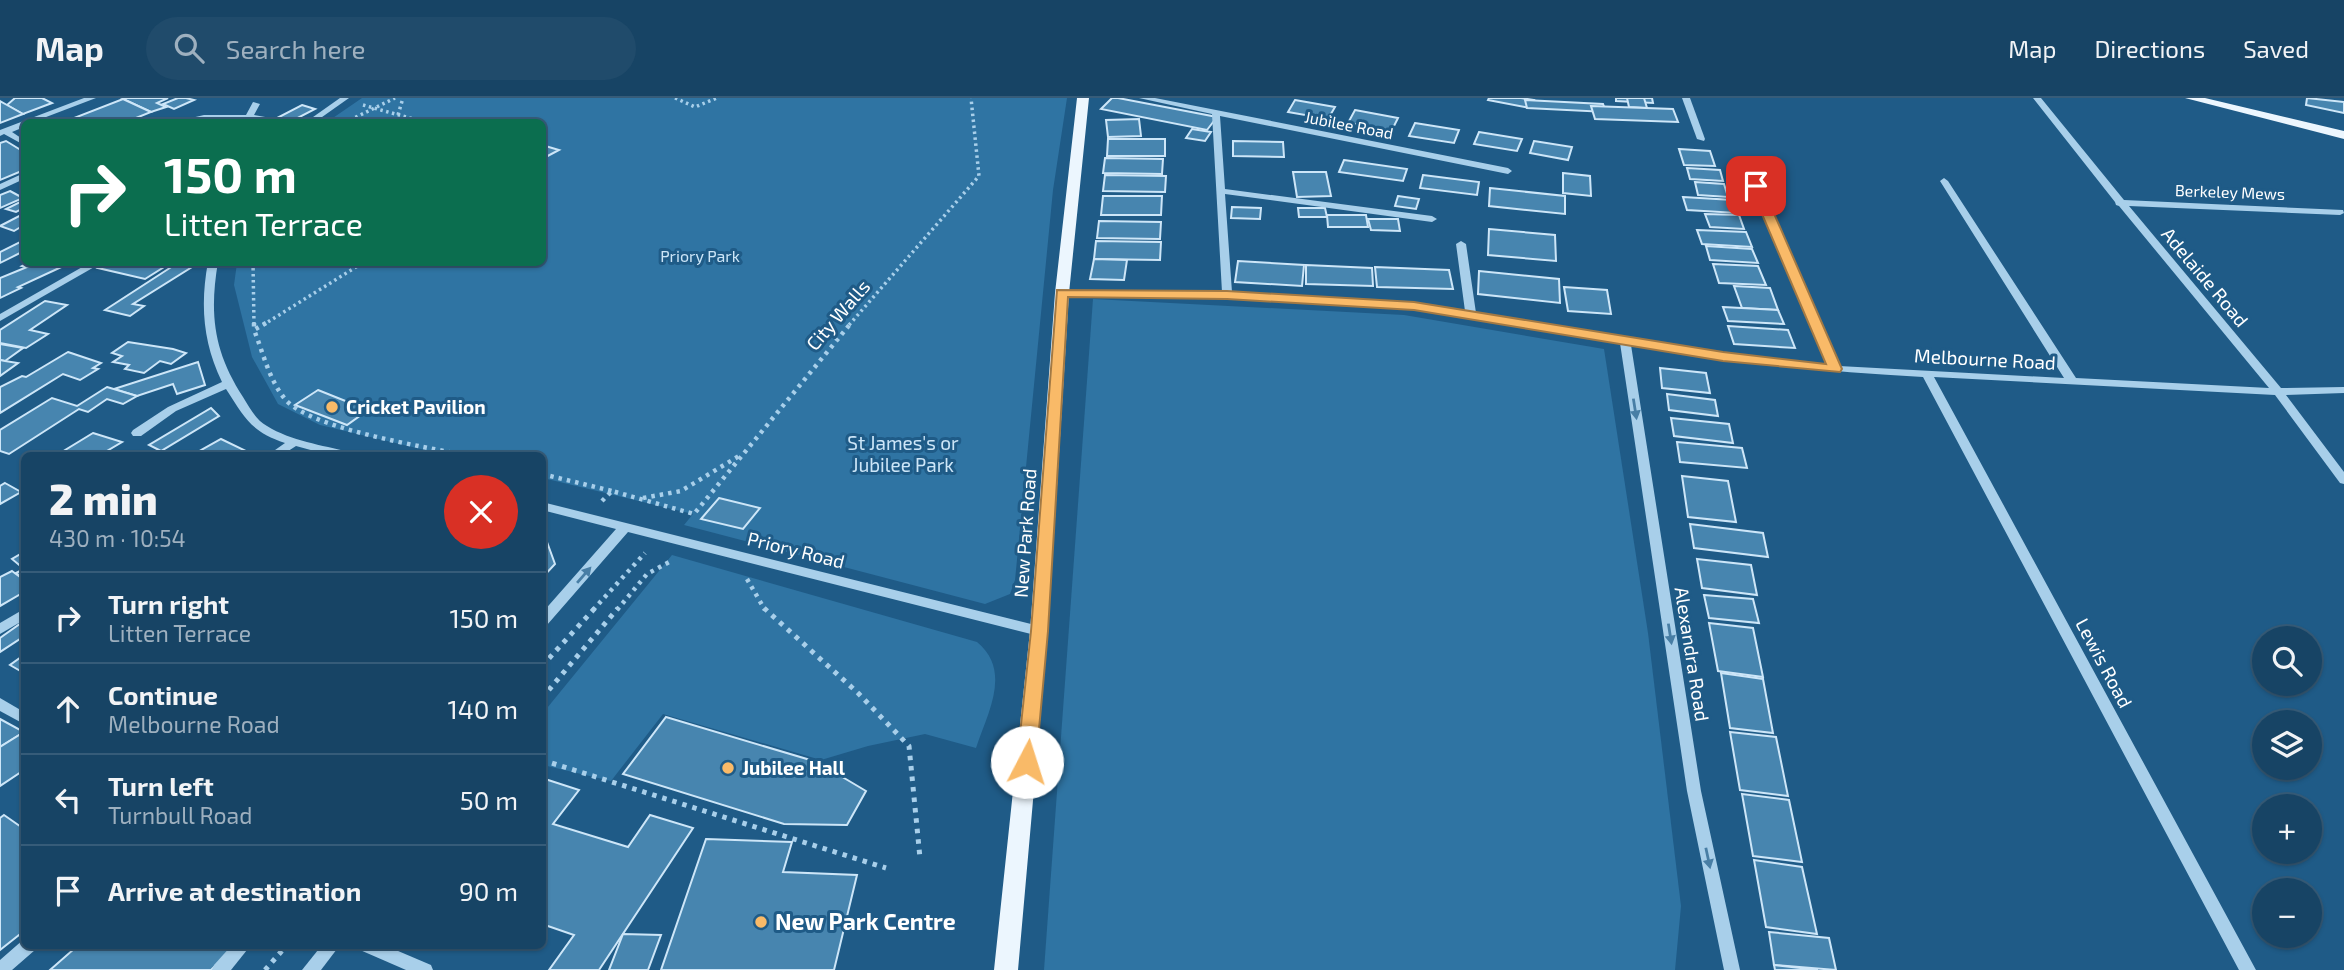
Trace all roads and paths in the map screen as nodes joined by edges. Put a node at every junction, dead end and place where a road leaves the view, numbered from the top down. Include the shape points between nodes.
1 (92, 98) edge
2 (345, 98) edge
3 (395, 98) edge
4 (403, 98) edge
5 (675, 98) edge
6 (717, 98) edge
7 (971, 98) edge
8 (1083, 98) edge
9 (1143, 98) edge
10 (1686, 98) edge
11 (2037, 98) edge
12 (2191, 98) edge
13 (1164, 100) edge
14 (256, 104) dead end
15 (363, 105) dead end
16 (377, 109) junction
17 (1216, 112) junction
18 (398, 115) junction
19 (249, 117) junction
20 (37, 119) edge
21 (194, 119) edge
22 (243, 119) edge
23 (262, 119) edge
24 (314, 119) edge
25 (351, 119) edge
26 (413, 119) edge
27 (21, 125) edge
28 (3, 132) edge
29 (2344, 135) edge
30 (1701, 139) dead end
31 (21, 141) edge
32 (1746, 163) dead end
33 (1508, 171) dead end
34 (21, 177) edge
35 (1944, 181) dead end
36 (0, 187) edge
37 (1221, 191) junction
38 (2119, 202) junction
39 (2340, 212) dead end
40 (1432, 219) dead end
41 (1461, 244) dead end
42 (92, 266) edge
43 (212, 266) edge
44 (253, 266) edge
45 (357, 266) edge
46 (1062, 293) junction
47 (1227, 295) junction
48 (1471, 316) junction
49 (0, 318) edge
50 (254, 330) junction
51 (1625, 341) junction
52 (1835, 369) junction
53 (1926, 373) junction
54 (2072, 381) junction
55 (227, 384) junction
56 (2344, 390) edge
57 (2278, 392) junction
58 (137, 433) dead end
59 (295, 442) junction
60 (745, 451) junction
61 (279, 452) edge
62 (333, 452) edge
63 (451, 452) edge
64 (546, 475) edge
65 (2344, 480) edge
66 (612, 491) junction
67 (639, 498) junction
68 (546, 507) edge
69 (587, 517) junction
70 (625, 527) junction
71 (701, 546) junction
72 (732, 554) junction
73 (635, 564) dead end
74 (21, 616) edge
75 (546, 617) edge
76 (0, 629) edge
77 (1039, 631) junction
78 (546, 662) edge
79 (546, 693) edge
80 (0, 704) edge
81 (21, 717) edge
82 (546, 761) edge
83 (920, 858) dead end
84 (886, 868) dead end
85 (24, 949) edge
86 (239, 949) edge
87 (283, 949) edge
88 (328, 949) edge
89 (375, 949) edge
90 (0, 970) edge
91 (220, 970) edge
92 (265, 970) edge
93 (310, 970) edge
94 (425, 970) edge
95 (1006, 970) edge
96 (1732, 970) edge
97 (2248, 970) edge

1 - 20 street
2 - 24 street
3 - 16 path
4 - 18 path
5 - 6 path via 695,107
7 - 60 path, City Walls via 979,176
8 - 46 main road, New Park Road
9 - 13 street, Jubilee Road
10 - 30 street
11 - 38 street, Adelaide Road
12 - 29 main road
13 - 17 street, Jubilee Road
14 - 19 street
15 - 16 path
16 - 18 path
16 - 25 path
17 - 33 street, Jubilee Road
17 - 37 street
18 - 26 path
19 - 21 street
19 - 22 street
19 - 23 street
27 - 28 street
28 - 31 street
32 - 52 street
34 - 36 street
35 - 54 street
37 - 40 street
37 - 47 street
38 - 39 street, Berkeley Mews
38 - 57 street, Adelaide Road
41 - 48 street
42 - 49 street
43 - 55 street via 208,336
44 - 50 path
45 - 50 path
46 - 47 street, Melbourne Road
46 - 77 main road, New Park Road
47 - 48 street, Melbourne Road via 1414,306
48 - 51 street, Melbourne Road
50 - 63 path via 285,401 335,424
51 - 52 street, Melbourne Road
51 -> 96 street, Alexandra Road via 1694,791
52 - 53 street, Melbourne Road
53 - 54 street, Melbourne Road
53 - 97 street, Lewis Road
54 - 57 street, Melbourne Road
55 - 58 street
55 - 59 street via 255,424
56 - 57 street, Melbourne Road
57 - 65 street, Adelaide Road
59 - 61 street
59 - 62 street
60 - 67 path via 681,491
60 - 67 path, City Walls via 694,514
64 - 66 path
66 - 67 path
66 - 69 path
68 - 69 street, Priory Road
69 - 70 street, Priory Road
70 - 71 street, Priory Road
75 -> 70 street
71 - 72 street, Priory Road
71 - 79 path via 647,574
72 - 77 street, Priory Road
72 - 83 path via 766,611 858,693 909,746
73 - 78 path
74 - 76 street
77 - 95 main road, New Park Road
80 - 81 street
82 - 84 path
85 - 90 street
86 - 91 street
87 - 92 path
88 - 93 street
89 - 94 street

